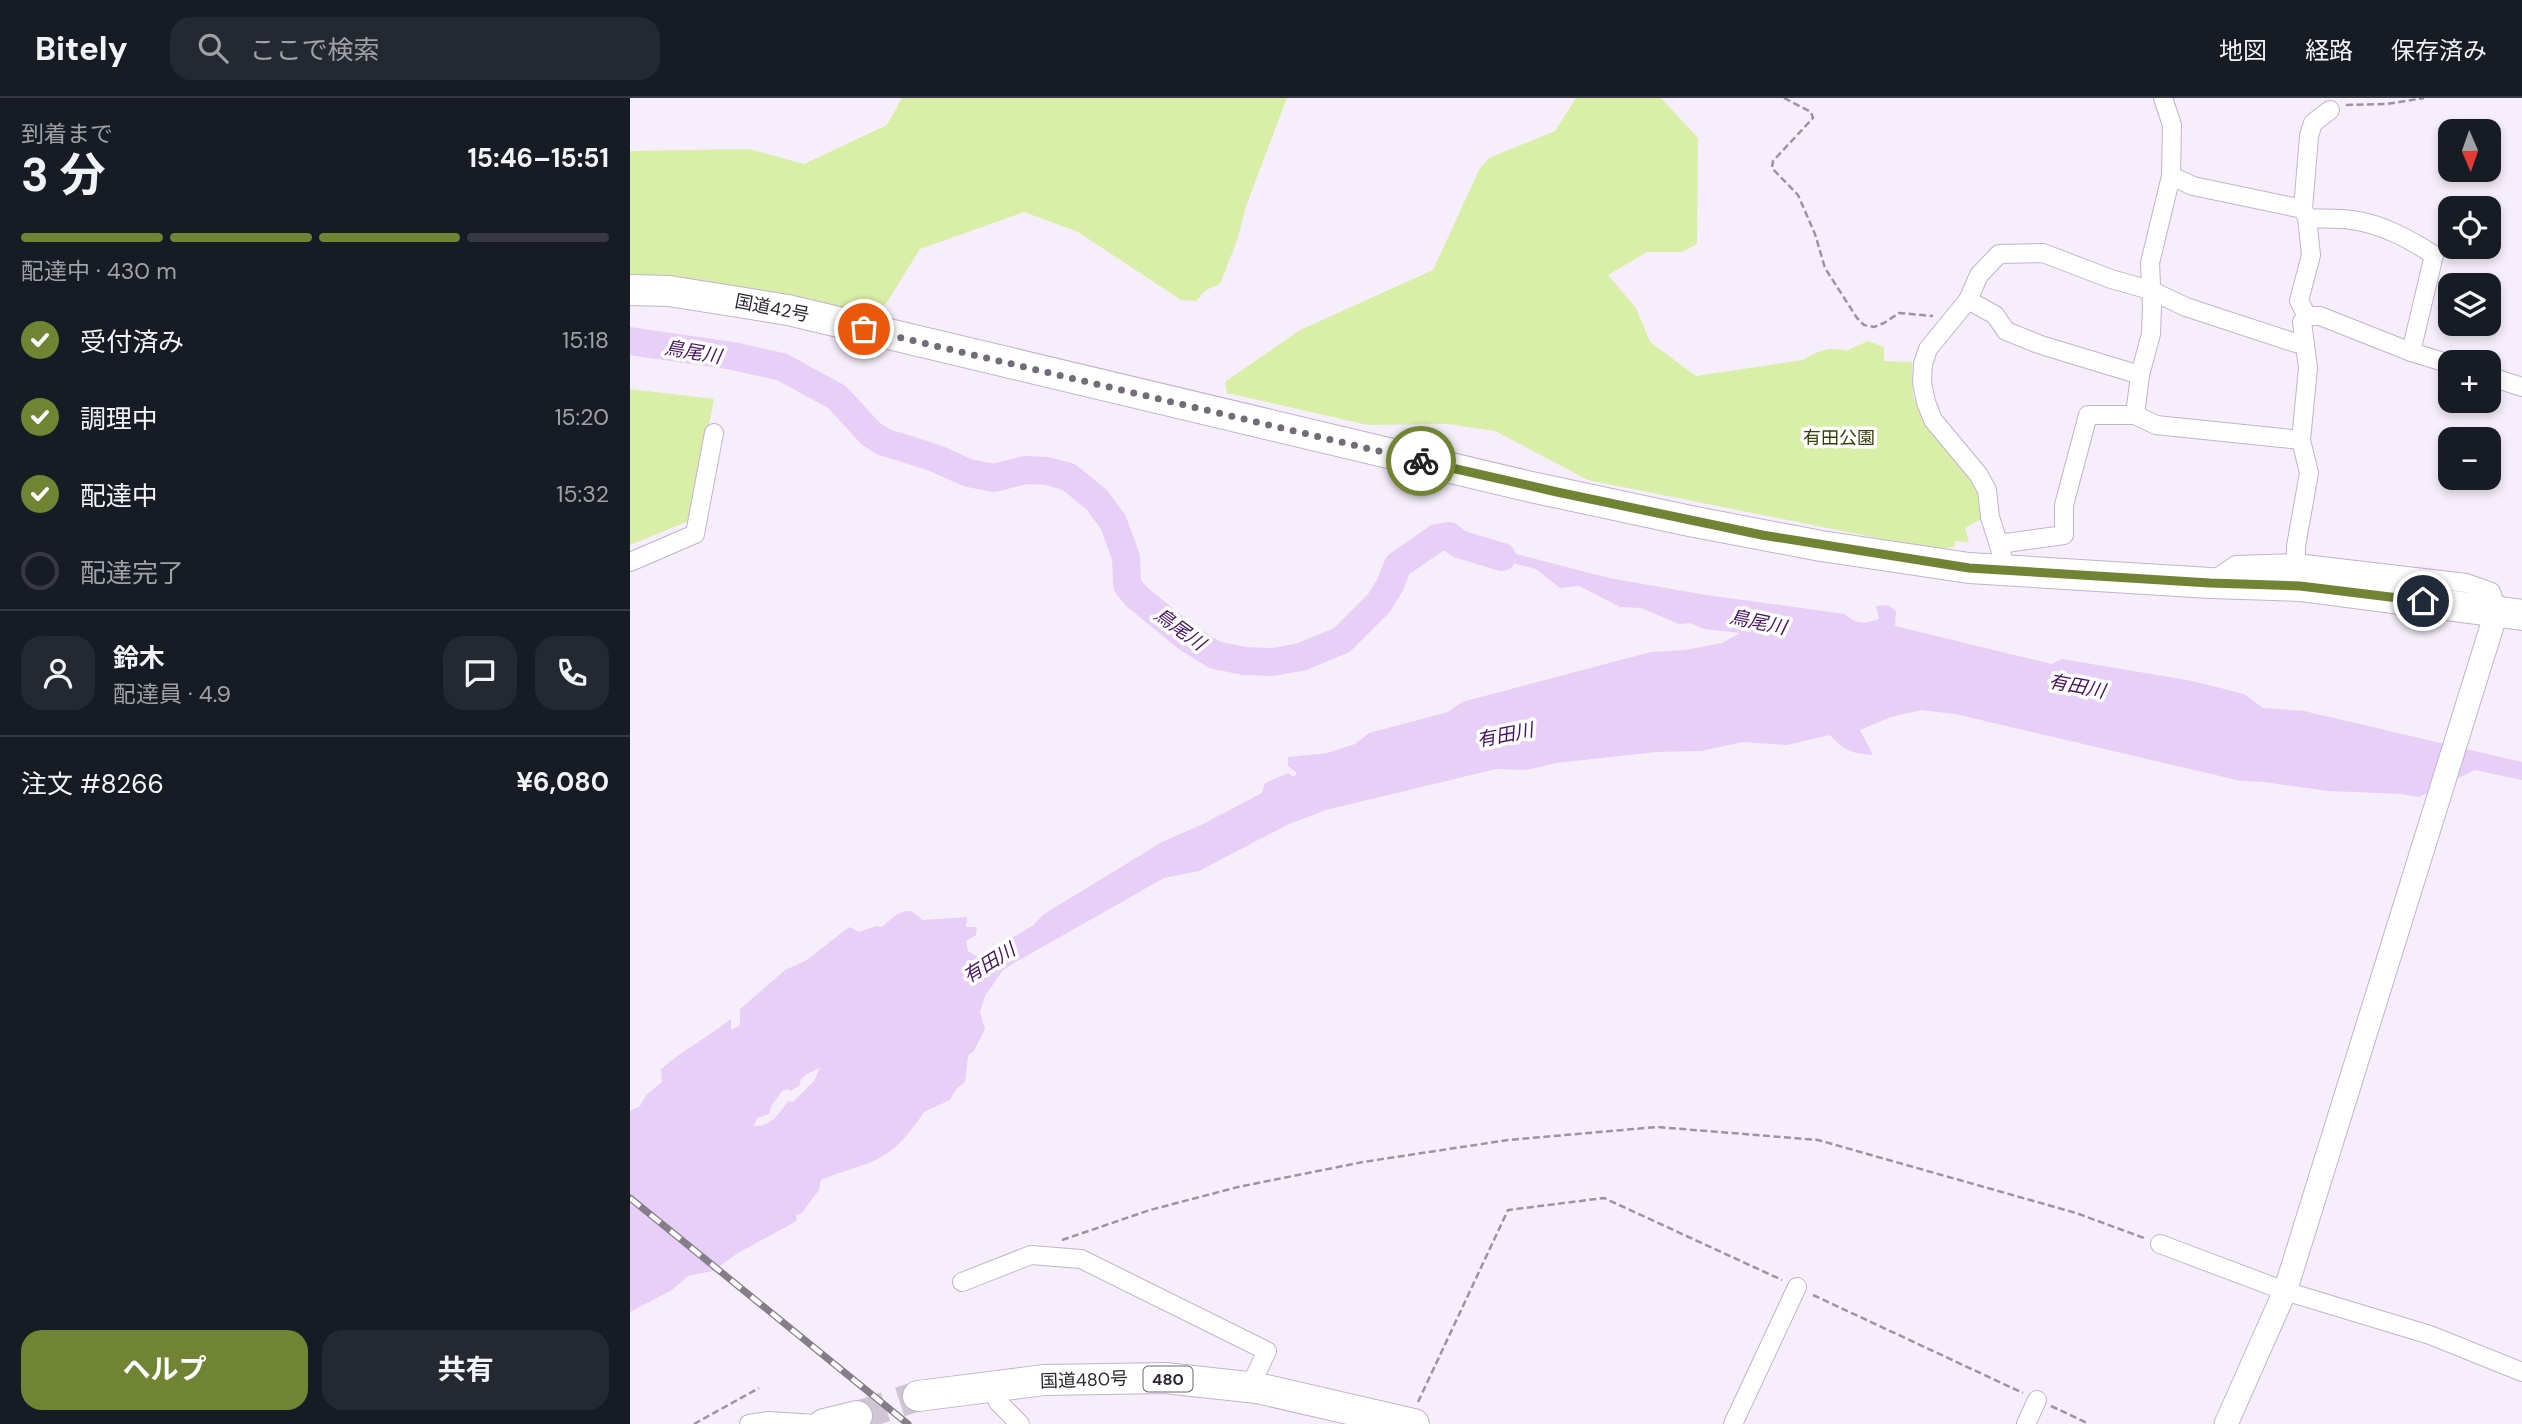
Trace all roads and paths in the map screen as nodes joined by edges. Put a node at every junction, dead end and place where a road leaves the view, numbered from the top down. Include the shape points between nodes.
1 (1784, 98) edge
2 (2163, 98) edge
3 (2424, 98) edge
4 (2330, 110) joint
5 (2171, 176) junction
6 (2305, 214) junction
7 (630, 290) edge
8 (2150, 290) junction
9 (1968, 300) junction
10 (2307, 316) junction
11 (1953, 319) junction
12 (2305, 346) junction
13 (2411, 352) junction
14 (2438, 360) edge
15 (2140, 375) junction
16 (2501, 380) edge
17 (2522, 387) edge
18 (2135, 415) junction
19 (714, 433) dead end
20 (2301, 440) junction
21 (2003, 557) junction
22 (630, 562) edge
23 (2296, 563) junction
24 (2210, 583) junction
25 (2510, 612) edge
26 (2160, 1244) joint
27 (1031, 1255) junction
28 (962, 1282) dead end
29 (1797, 1287) junction
30 (2285, 1291) junction
31 (2522, 1372) edge
32 (994, 1387) junction
33 (759, 1388) dead end
34 (1257, 1388) junction
35 (919, 1396) tunnel mouth
36 (2038, 1400) junction
37 (857, 1416) tunnel mouth
38 (1410, 1423) edge
39 (694, 1424) edge
40 (749, 1424) edge
41 (817, 1424) edge
42 (824, 1424) edge
43 (1020, 1424) edge
44 (1733, 1424) edge
45 (2026, 1424) edge
46 (2089, 1424) edge
47 (2226, 1424) edge

1 - 11 path via 1811,112 1813,118 1773,161 1772,168 1798,195 1825,268 1857,318 1874,327 1899,313
2 - 5 street via 2172,125
3 - 4 path
4 - 6 street via 2313,123 2309,136
5 - 6 street via 2193,186
5 - 8 street via 2150,263
6 - 10 street via 2311,255 2298,301
6 - 13 street via 2377,226 2434,255
7 - 21 highway, 国道42号 via 669,291 788,310 1690,521 1969,568
8 - 9 street via 2043,253 2011,253 1999,254 1979,275
8 - 12 street via 2186,307
8 - 15 street via 2151,334
9 - 11 street
9 - 15 street via 1996,315 2006,331
10 - 12 street via 2302,322
10 - 13 street via 2320,316
11 - 21 street via 1928,349 1923,364 1926,402 1933,420 1987,490
12 - 20 street via 2308,368
13 - 14 street
15 - 18 street
16 - 17 street
18 - 20 street via 2156,425
18 - 21 street via 2088,415 2064,505 2064,535
19 - 22 street via 695,534
20 - 23 street via 2309,473
21 - 24 highway, 国道42号
23 - 24 street via 2236,565
23 - 25 street via 2466,583 2491,592
24 - 25 highway, 国道42号 via 2300,586
25 - 30 street via 2489,643
26 - 27 path via 2076,1213 1818,1140 1657,1127 1508,1140 1250,1185 1150,1210 1066,1238
26 - 30 street
27 - 28 street
27 - 34 street via 1081,1259 1267,1351 1255,1376
29 - 36 path
29 - 38 path via 1604,1199 1508,1210
29 - 44 street
30 - 31 street via 2430,1335
30 - 47 street
32 - 34 highway, 国道480号 / 480 via 1044,1380 1165,1378
32 - 35 highway, 国道480号 / 480
32 - 43 street via 998,1402
33 - 39 path
34 - 38 highway, 国道480号 / 480
36 - 45 street
36 - 46 path
37 - 42 highway
40 - 41 street via 768,1420

